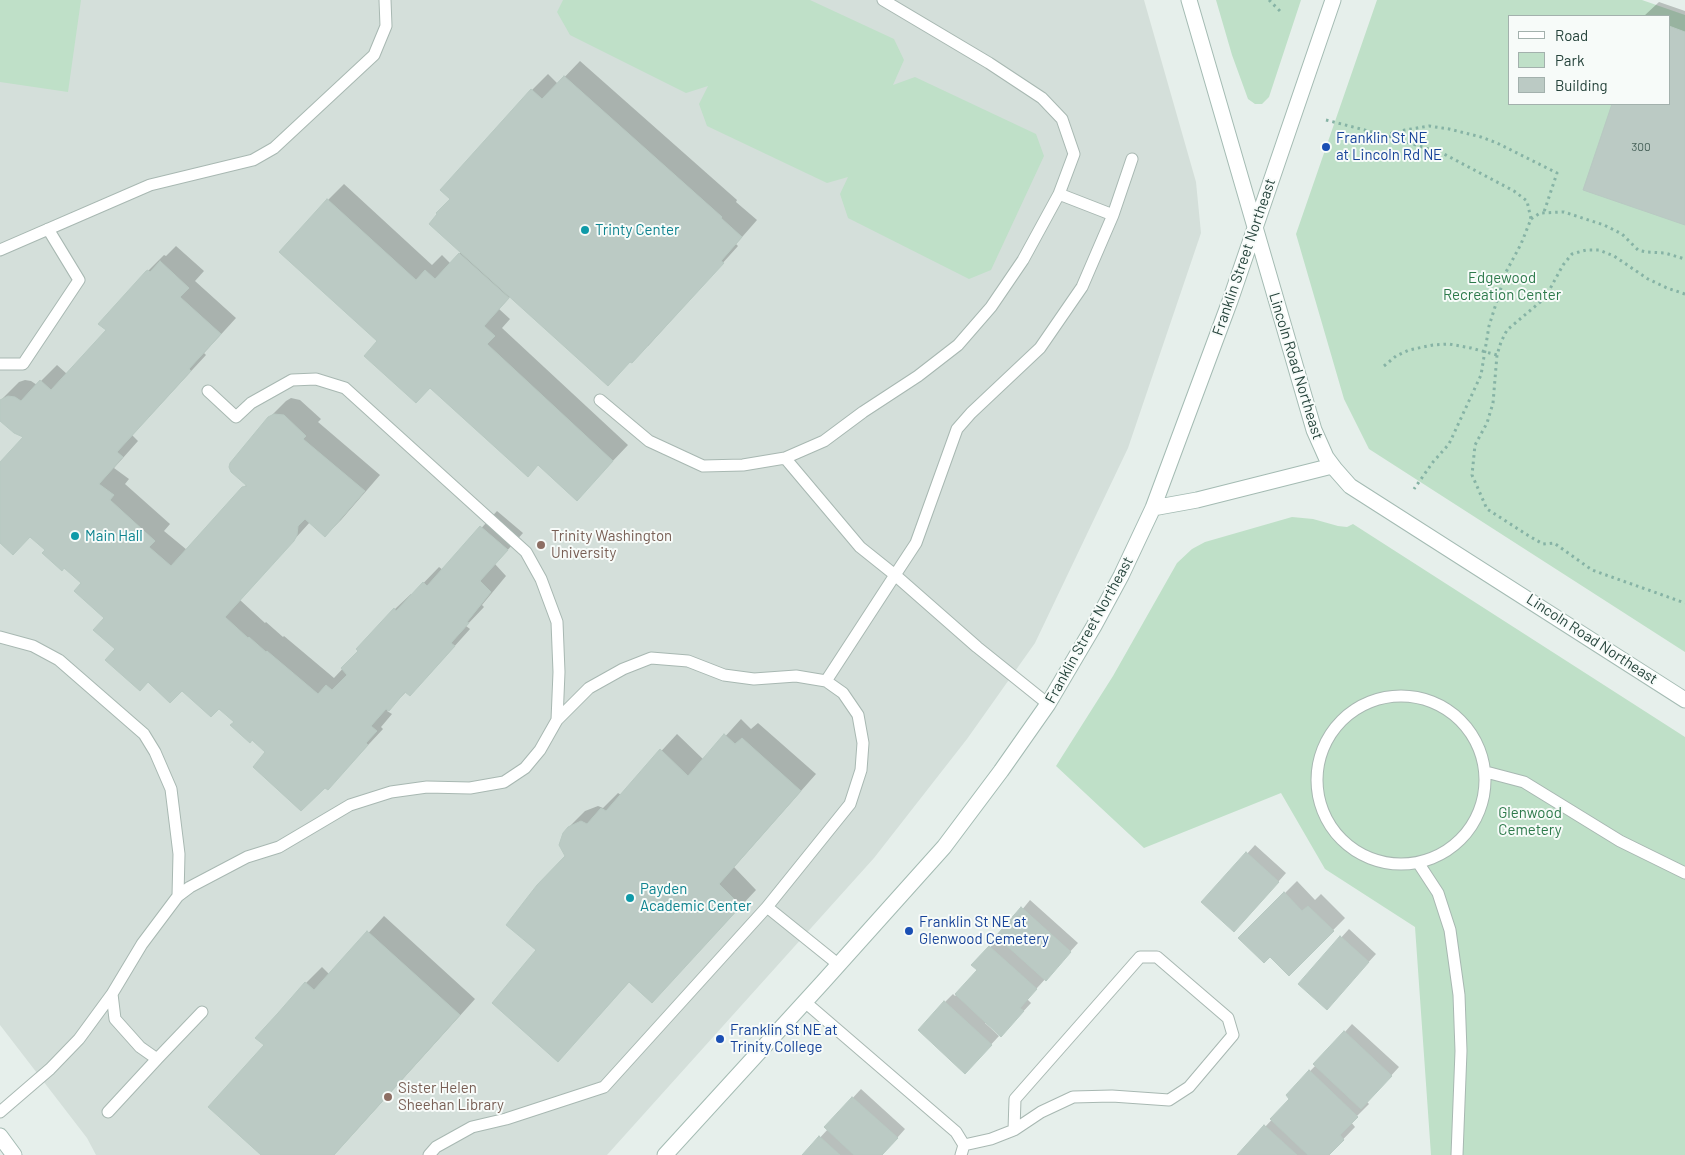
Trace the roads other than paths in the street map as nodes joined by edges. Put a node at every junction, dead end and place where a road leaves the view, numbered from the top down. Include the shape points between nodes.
1 (385, 0) edge
2 (883, 0) edge
3 (1190, 0) edge
4 (1333, 0) edge
5 (1132, 159) dead end
6 (1059, 194) junction
7 (1113, 215) junction
8 (1254, 227) junction
9 (48, 229) junction
10 (0, 250) edge
11 (0, 364) edge
12 (208, 391) dead end
13 (600, 400) dead end
14 (784, 458) junction
15 (1332, 466) junction
16 (1153, 508) junction
17 (895, 575) junction
18 (0, 637) edge
19 (826, 681) junction
20 (1685, 700) edge
21 (1048, 704) junction
22 (557, 720) junction
23 (1486, 772) junction
24 (1418, 864) junction
25 (1685, 873) edge
26 (178, 896) junction
27 (767, 907) junction
28 (839, 965) junction
29 (112, 994) junction
30 (805, 1002) junction
31 (202, 1012) dead end
32 (156, 1059) junction
33 (0, 1112) edge
34 (108, 1112) dead end
35 (1014, 1130) junction
36 (0, 1136) edge
37 (963, 1150) edge
38 (14, 1155) edge
39 (429, 1155) edge
40 (665, 1155) edge
41 (1457, 1155) edge

1 - 9 lane via 386,26 374,55 274,148 253,160 150,185
2 - 6 lane via 989,62 1042,98 1062,119 1074,154
3 - 8 street, Lincoln Road Northeast
4 - 8 street, Franklin Street Northeast
5 - 7 lane
6 - 7 lane
6 - 14 lane via 1023,260 991,307 958,345 824,442
7 - 17 lane via 1082,288 1040,348 957,429 916,543
8 - 15 street, Lincoln Road Northeast via 1314,430
8 - 16 street, Franklin Street Northeast
9 - 10 lane
9 - 11 lane via 79,280 24,364
12 - 22 lane via 236,417 252,403 292,380 316,379 345,388 526,552 541,579 557,622
13 - 14 lane via 649,441 703,466 743,465
14 - 17 lane via 860,547
15 - 16 street
15 - 20 street, Lincoln Road Northeast via 1350,486
16 - 21 street, Franklin Street Northeast via 1121,576
17 - 19 lane
17 - 21 lane
18 - 26 lane via 33,646 59,660 144,734 170,789 179,854
19 - 22 lane via 796,676 754,679 731,676 688,661 651,658 589,688
19 - 27 lane via 843,692 858,715 863,743 862,770 850,804
21 - 28 street, Franklin Street Northeast via 944,847
22 - 26 lane via 525,768 504,782 470,788 427,787 391,792 350,806 279,847 247,857
23 - 24 lane via 1484,797 1476,820 1462,840 1442,855
23 - 24 lane via 1478,744 1461,720 1428,700 1409,695 1380,698 1353,710 1333,730 1319,756 1316,786 1323,814 1339,838 1362,856 1390,865
23 - 25 lane via 1524,782 1620,841
24 - 41 lane via 1438,893 1450,930 1459,995 1461,1051
26 - 29 lane via 142,944
27 - 28 lane
27 - 39 lane via 604,1086 472,1127 436,1147
28 - 30 street, Franklin Street Northeast
29 - 32 lane via 115,1019 140,1047
29 - 33 lane via 79,1038 50,1069
30 - 37 lane via 956,1132
30 - 40 street, Franklin Street Northeast
31 - 32 lane
32 - 34 lane
35 - 35 lane via 1041,1112 1073,1097 1169,1100 1189,1087 1233,1034 1228,1018 1157,957 1140,957 1015,1099
35 - 37 lane
36 - 38 street

